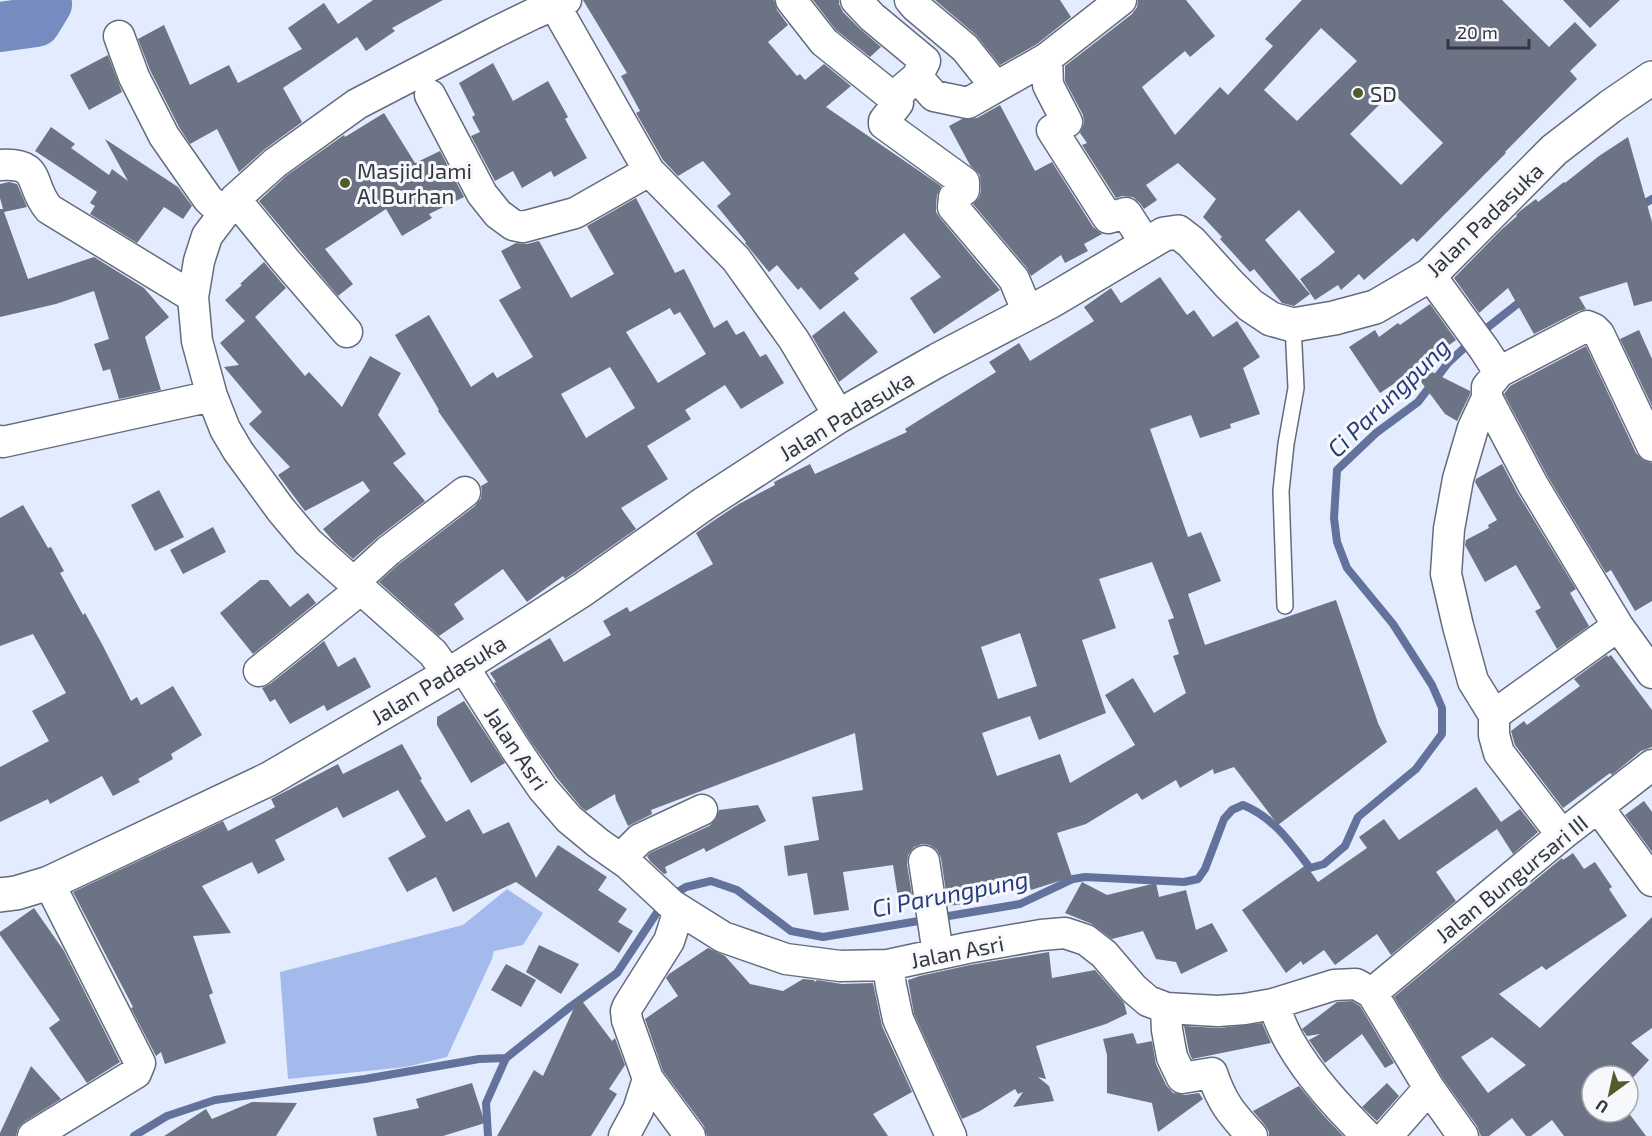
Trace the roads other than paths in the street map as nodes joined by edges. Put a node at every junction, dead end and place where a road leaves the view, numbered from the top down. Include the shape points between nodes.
1 (791, 0) edge
2 (856, 0) edge
3 (910, 0) edge
4 (1118, 1) edge
5 (564, 9) edge
6 (118, 36) dead end
7 (1047, 58) junction
8 (917, 77) junction
9 (1652, 78) edge
10 (996, 87) junction
11 (430, 94) dead end
12 (895, 99) junction
13 (0, 165) edge
14 (649, 171) junction
15 (230, 206) junction
16 (1146, 244) junction
17 (1430, 274) junction
18 (193, 297) junction
19 (1028, 313) junction
20 (1293, 325) junction
21 (347, 332) dead end
22 (1490, 373) junction
23 (212, 396) junction
24 (839, 416) junction
25 (0, 441) edge
26 (1652, 446) edge
27 (465, 492) dead end
28 (357, 586) junction
29 (1285, 606) dead end
30 (1634, 636) edge
31 (456, 670) junction
32 (259, 671) dead end
33 (1652, 673) edge
34 (1494, 715) junction
35 (1652, 765) edge
36 (1598, 807) junction
37 (702, 810) dead end
38 (1563, 835) junction
39 (621, 858) junction
40 (924, 861) dead end
41 (1652, 881) edge
42 (49, 883) junction
43 (0, 895) edge
44 (668, 901) junction
45 (938, 954) junction
46 (888, 964) junction
47 (1372, 993) junction
48 (1273, 1004) junction
49 (1166, 1008) junction
50 (648, 1079) junction
51 (1429, 1088) junction
52 (33, 1136) edge
53 (624, 1136) edge
54 (690, 1136) edge
55 (951, 1136) edge
56 (1252, 1136) edge
57 (1367, 1136) edge
58 (1387, 1136) edge
59 (1463, 1136) edge

1 - 12 street via 824,42
2 - 8 street via 925,61
3 - 10 street via 965,48
4 - 7 street
5 - 14 street
5 - 15 street, Jalan Asri via 494,33 357,104 275,164
6 - 15 street via 164,136 208,199
7 - 10 street
7 - 16 street via 1048,85 1067,122 1052,130 1108,218 1126,213
8 - 10 street via 934,96 968,103
8 - 12 street
9 - 17 street, Jalan Padasuka via 1554,150
11 - 14 street via 482,194 513,225 524,226 575,213
12 - 19 street via 897,103 884,124 964,182 964,190 954,197 953,207 1014,279
13 - 18 street via 27,169 49,209
14 - 24 street via 736,259 794,340
15 - 18 street, Jalan Asri via 207,236
15 - 21 street via 285,260
16 - 19 street, Jalan Padasuka
16 - 20 street, Jalan Padasuka via 1164,234 1178,232 1250,305 1271,319
17 - 20 street, Jalan Padasuka via 1375,307
17 - 22 street via 1454,306
18 - 23 street, Jalan Asri via 197,341
19 - 24 street, Jalan Padasuka
20 - 29 lane via 1296,388 1281,491
22 - 26 street via 1587,326 1594,329
22 - 30 street via 1533,484
22 - 34 street via 1458,479 1446,574 1473,681
23 - 25 street
23 - 28 street, Jalan Asri via 234,444 281,510 308,542
24 - 31 street, Jalan Padasuka via 705,503 582,591
27 - 28 street via 388,551
28 - 31 street, Jalan Asri
28 - 32 street
30 - 33 street
30 - 34 street
31 - 39 street, Jalan Asri via 569,819
31 - 42 street, Jalan Padasuka via 269,779
34 - 38 street via 1499,753
35 - 36 street, Jalan Bungursari III
36 - 38 street, Jalan Bungursari III
36 - 41 street
37 - 39 street via 639,839
38 - 47 street, Jalan Bungursari III
39 - 44 street, Jalan Asri
40 - 45 street
42 - 43 street, Jalan Padasuka
42 - 52 street via 140,1063 131,1077
44 - 46 street, Jalan Asri via 723,937 786,959 840,966
44 - 50 street via 669,941 626,1011
45 - 46 street, Jalan Asri
45 - 49 street, Jalan Asri via 1065,933 1086,940 1148,1001
46 - 55 street via 898,1019
47 - 48 street, Jalan Asri via 1356,984 1334,985
47 - 51 street
48 - 49 street, Jalan Asri via 1218,1011
48 - 57 street via 1290,1043 1338,1106
49 - 56 street via 1172,1057 1182,1078 1212,1073 1228,1110
50 - 53 street
50 - 54 street
51 - 58 street
51 - 59 street

